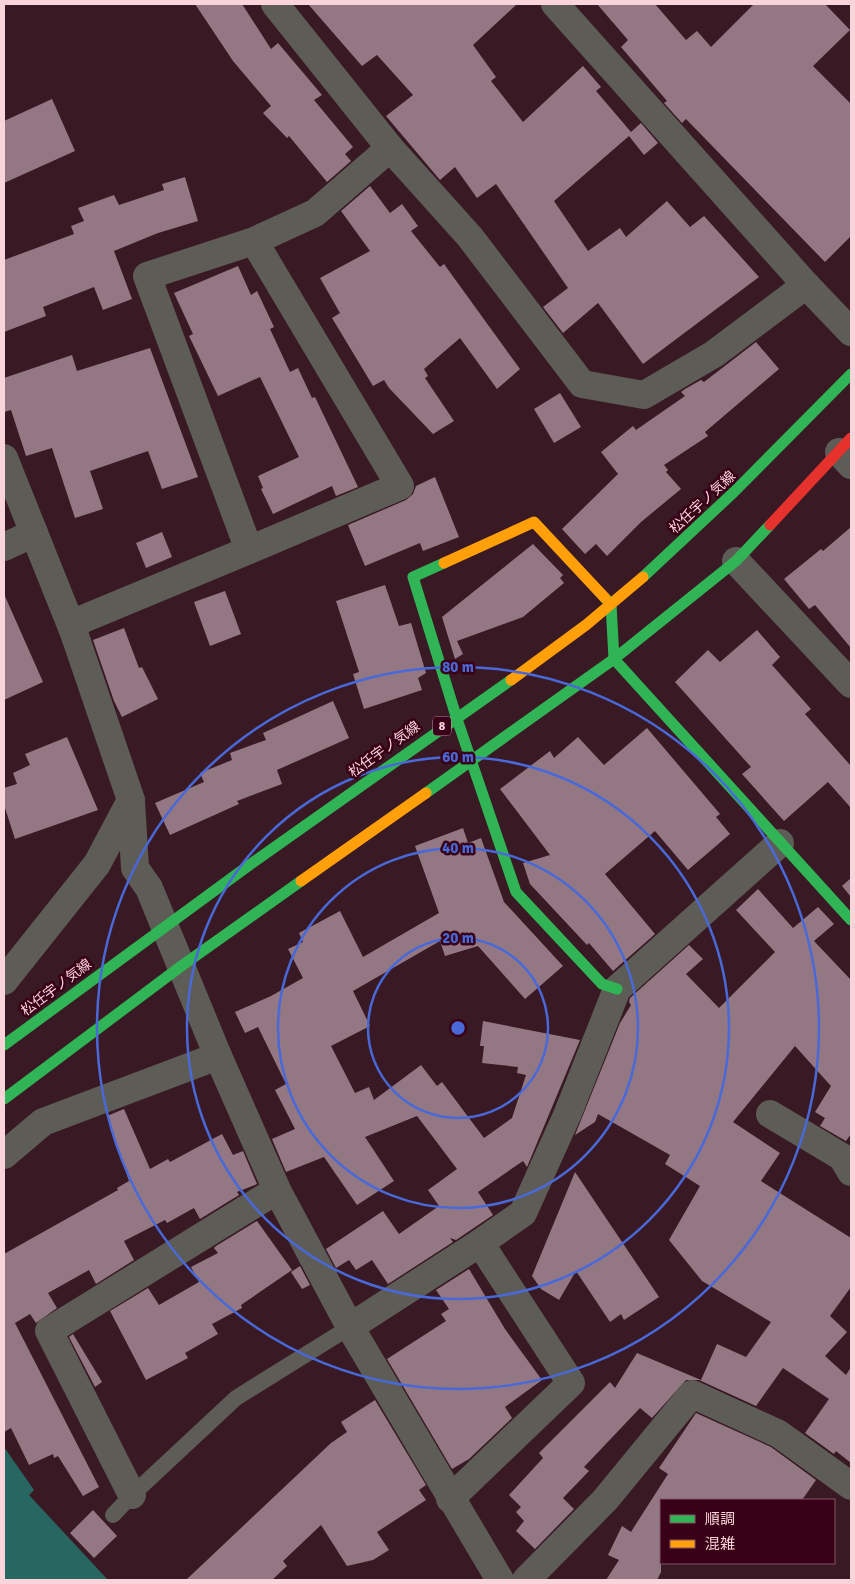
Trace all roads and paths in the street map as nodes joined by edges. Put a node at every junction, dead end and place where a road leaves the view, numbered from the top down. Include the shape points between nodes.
1 (555, 4) edge
2 (288, 9) edge
3 (390, 148) junction
4 (254, 241) junction
5 (806, 285) junction
6 (851, 332) edge
7 (851, 374) edge
8 (847, 452) edge
9 (4, 458) edge
10 (34, 533) junction
11 (4, 547) edge
12 (249, 550) junction
13 (736, 561) junction
14 (611, 604) junction
15 (70, 624) junction
16 (614, 659) junction
17 (851, 684) edge
18 (456, 716) junction
19 (471, 760) junction
20 (132, 800) junction
21 (780, 843) junction
22 (97, 864) junction
23 (135, 868) junction
24 (851, 920) edge
25 (164, 926) junction
26 (180, 967) junction
27 (4, 981) edge
28 (617, 989) junction
29 (4, 1045) edge
30 (218, 1056) junction
31 (4, 1099) edge
32 (770, 1114) dead end
33 (4, 1155) edge
34 (851, 1172) edge
35 (277, 1190) junction
36 (480, 1243) junction
37 (350, 1327) junction
38 (851, 1486) edge
39 (132, 1495) junction
40 (450, 1499) junction
41 (113, 1515) dead end
42 (500, 1580) edge
43 (526, 1580) edge

1 - 5 street
2 - 3 street
3 - 4 street via 315,212
3 - 5 street via 470,237 582,384 644,395 714,354
4 - 12 street via 147,276
4 - 12 street via 400,486
5 - 6 street
7 - 14 main road, 松任宇ノ気線 / 8 via 705,522
8 - 13 main road
9 - 10 street
10 - 11 street
10 - 15 street
12 - 15 street
13 - 16 main road
13 - 17 street
14 - 16 main road
14 - 18 main road, 松任宇ノ気線 / 8 via 515,678
14 - 18 main road via 534,522 413,577
15 - 20 street
16 - 19 main road
16 - 21 main road
18 - 19 main road
18 - 25 main road, 松任宇ノ気線 / 8
19 - 26 main road
19 - 28 main road via 516,892 602,984
20 - 22 street
20 - 23 street
21 - 24 main road
21 - 28 street
22 - 23 street
22 - 27 street
23 - 25 street via 149,888
25 - 26 street
25 - 29 main road, 松任宇ノ気線 / 8
26 - 30 street
26 - 31 main road
28 - 36 street via 568,1113 523,1213
30 - 33 street via 43,1122
30 - 35 street
32 - 34 street via 842,1157
35 - 37 street
35 - 39 street via 49,1331
36 - 37 street
36 - 40 street via 571,1383
37 - 39 lane via 236,1398
37 - 40 street
38 - 43 street via 779,1434 692,1394 605,1500
39 - 41 lane
40 - 42 street

